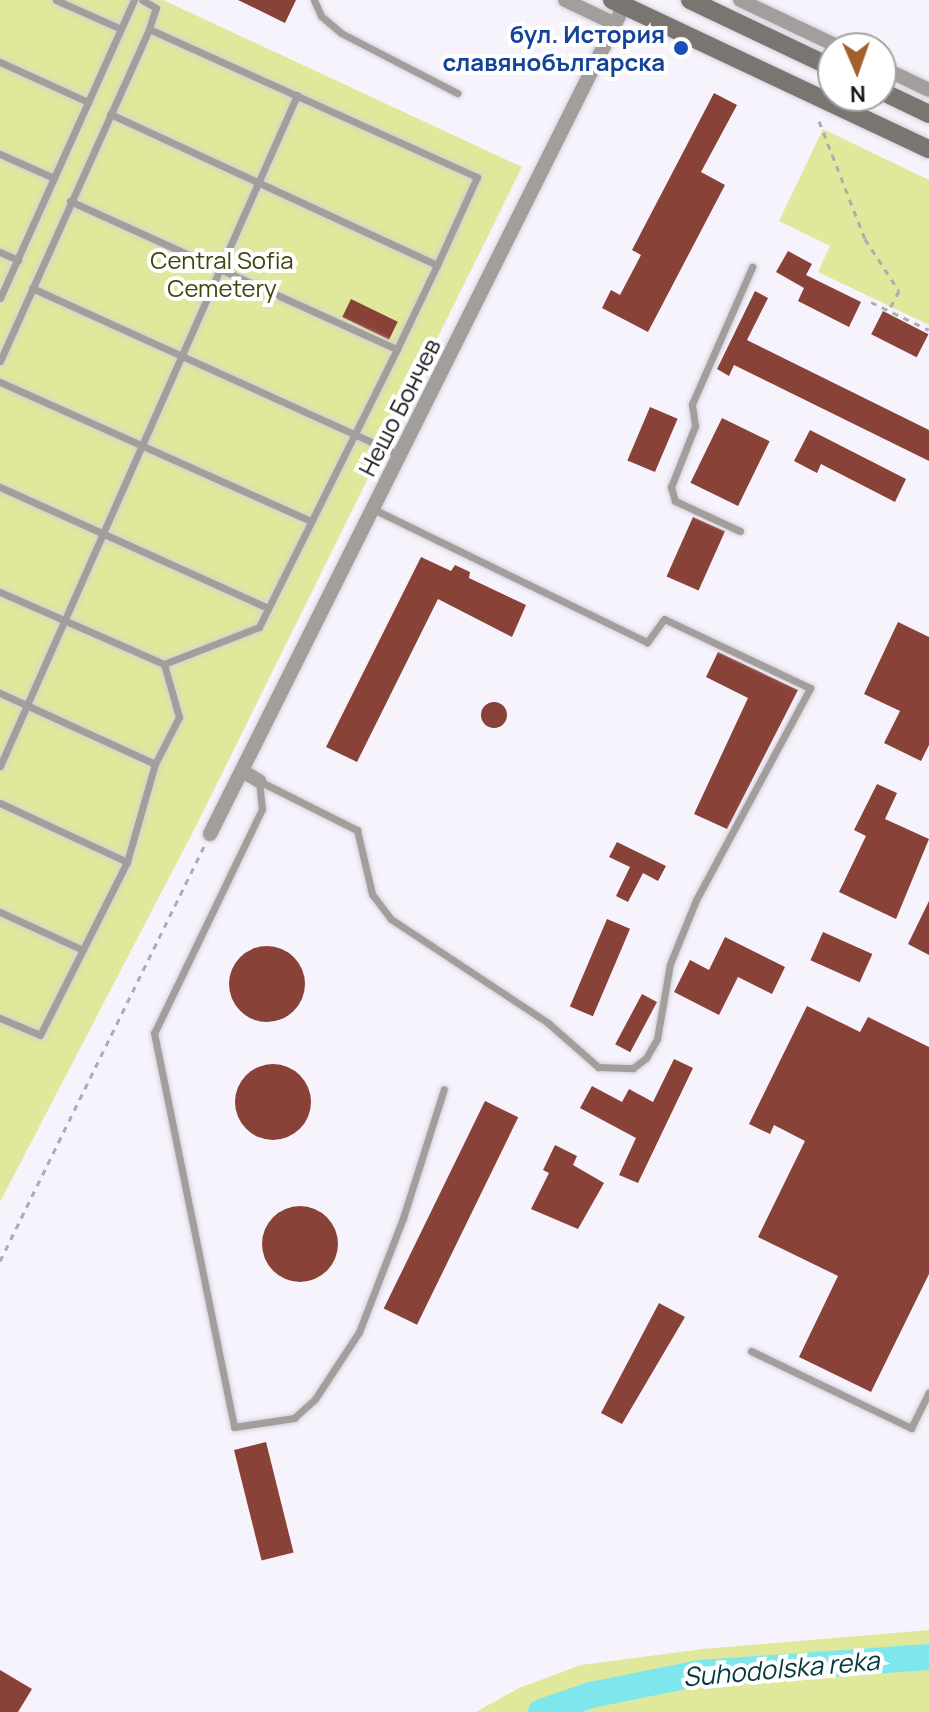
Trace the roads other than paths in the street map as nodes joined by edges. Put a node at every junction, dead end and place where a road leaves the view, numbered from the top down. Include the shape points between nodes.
1 (56, 0) edge
2 (134, 0) edge
3 (142, 0) edge
4 (314, 0) edge
5 (565, 0) edge
6 (690, 0) edge
7 (740, 0) edge
8 (621, 2) edge
9 (615, 24) junction
10 (121, 29) junction
11 (149, 29) junction
12 (817, 37) edge
13 (817, 60) edge
14 (0, 62) edge
15 (897, 75) edge
16 (929, 90) edge
17 (457, 93) dead end
18 (297, 95) junction
19 (897, 99) edge
20 (88, 102) junction
21 (110, 114) junction
22 (929, 114) edge
23 (929, 149) edge
24 (0, 154) edge
25 (54, 178) junction
26 (256, 183) junction
27 (70, 201) junction
28 (0, 252) edge
29 (18, 260) junction
30 (437, 265) junction
31 (752, 267) dead end
32 (219, 269) junction
33 (32, 288) junction
34 (0, 298) edge
35 (397, 349) junction
36 (182, 355) junction
37 (0, 361) edge
38 (0, 382) edge
39 (356, 435) junction
40 (143, 445) junction
41 (400, 455) junction
42 (0, 487) edge
43 (373, 509) junction
44 (311, 521) junction
45 (740, 531) dead end
46 (105, 534) junction
47 (0, 592) edge
48 (268, 608) junction
49 (67, 622) junction
50 (164, 664) junction
51 (0, 693) edge
52 (28, 706) junction
53 (155, 764) junction
54 (0, 766) edge
55 (242, 771) junction
56 (259, 781) junction
57 (0, 803) edge
58 (210, 834) road end
59 (127, 862) junction
60 (0, 912) edge
61 (83, 950) junction
62 (0, 1018) edge
63 (444, 1089) dead end
64 (751, 1351) dead end
65 (929, 1392) edge

1 - 10 lane
2 - 10 lane
3 - 11 lane via 156,8
4 - 17 lane via 321,16 341,33
5 - 9 street
6 - 13 main road
7 - 12 street
8 - 9 street, Нешо Бончев
8 - 23 main road
9 - 41 street, Нешо Бончев
10 - 20 lane
11 - 18 lane
11 - 21 lane
14 - 20 lane
15 - 16 street
18 - 26 lane
18 - 30 lane via 477,177
19 - 22 main road
20 - 25 lane
21 - 26 lane
21 - 27 lane
24 - 25 lane
25 - 29 lane
26 - 30 lane
26 - 32 lane
27 - 32 lane
27 - 33 lane
28 - 29 lane
29 - 34 lane
30 - 35 lane
31 - 45 lane via 692,404 695,426 671,487 675,501
32 - 35 lane
32 - 36 lane
33 - 36 lane
33 - 37 lane
35 - 39 lane
36 - 39 lane
36 - 40 lane
38 - 40 lane
39 - 41 lane
39 - 44 lane
40 - 44 lane
40 - 46 lane
41 - 43 street, Нешо Бончев
42 - 46 lane
43 - 55 street, Нешо Бончев
43 - 56 lane via 647,642 664,619 810,688 696,900 670,964 657,1039 646,1058 633,1068 598,1067 548,1023 377,905 357,830
44 - 48 lane
46 - 48 lane
46 - 49 lane
47 - 49 lane
48 - 50 lane via 259,627
49 - 50 lane
49 - 52 lane
50 - 53 lane via 179,717
51 - 52 lane
52 - 53 lane
52 - 54 lane
53 - 59 lane
55 - 56 street
55 - 58 street, Нешо Бончев
56 - 63 lane via 262,809 154,1033 234,1427 294,1418 315,1399 359,1332
57 - 59 lane
59 - 61 lane
60 - 61 lane
61 - 62 lane via 40,1035
64 - 65 lane via 911,1428

